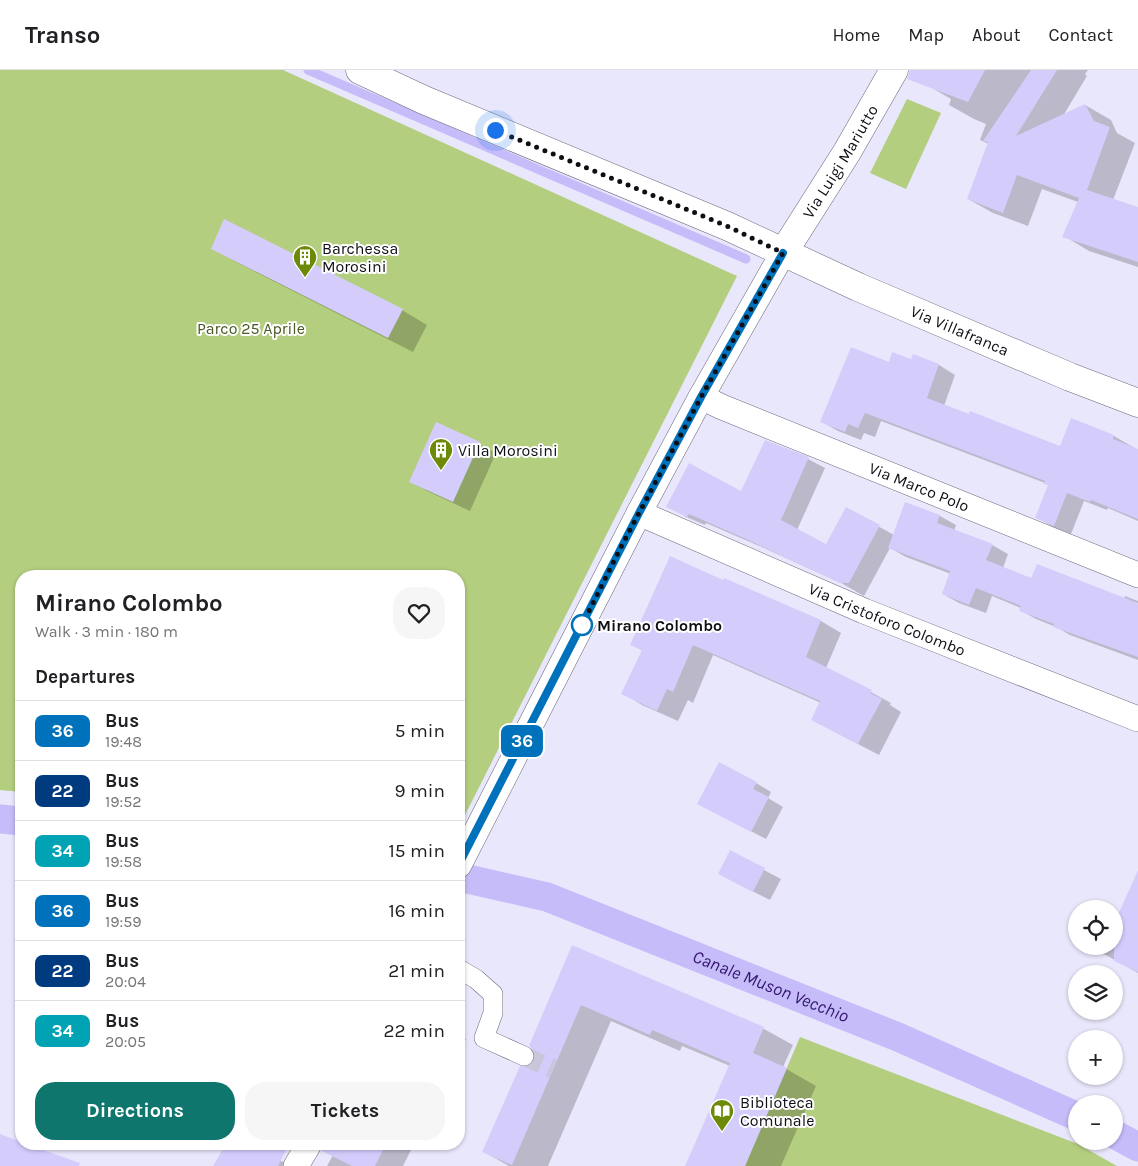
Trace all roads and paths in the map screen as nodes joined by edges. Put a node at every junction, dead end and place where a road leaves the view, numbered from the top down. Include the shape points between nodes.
1 (360, 70) edge
2 (894, 70) edge
3 (783, 253) junction
4 (701, 397) junction
5 (1138, 403) edge
6 (639, 513) junction
7 (1138, 574) edge
8 (1138, 719) edge
9 (465, 852) edge
10 (465, 973) edge
11 (524, 1056) tunnel mouth
12 (305, 1150) edge
13 (296, 1166) edge

1 - 3 main road, Via Villafranca via 424,100 727,226
2 - 3 main road, Via Luigi Mariutto
3 - 4 street
3 - 5 main road, Via Villafranca via 1070,377
4 - 6 street
4 - 7 street, Via Marco Polo
6 - 8 street, Via Cristoforo Colombo via 864,612
6 - 9 street
10 - 11 street via 493,994 493,1013 484,1038
12 - 13 street

